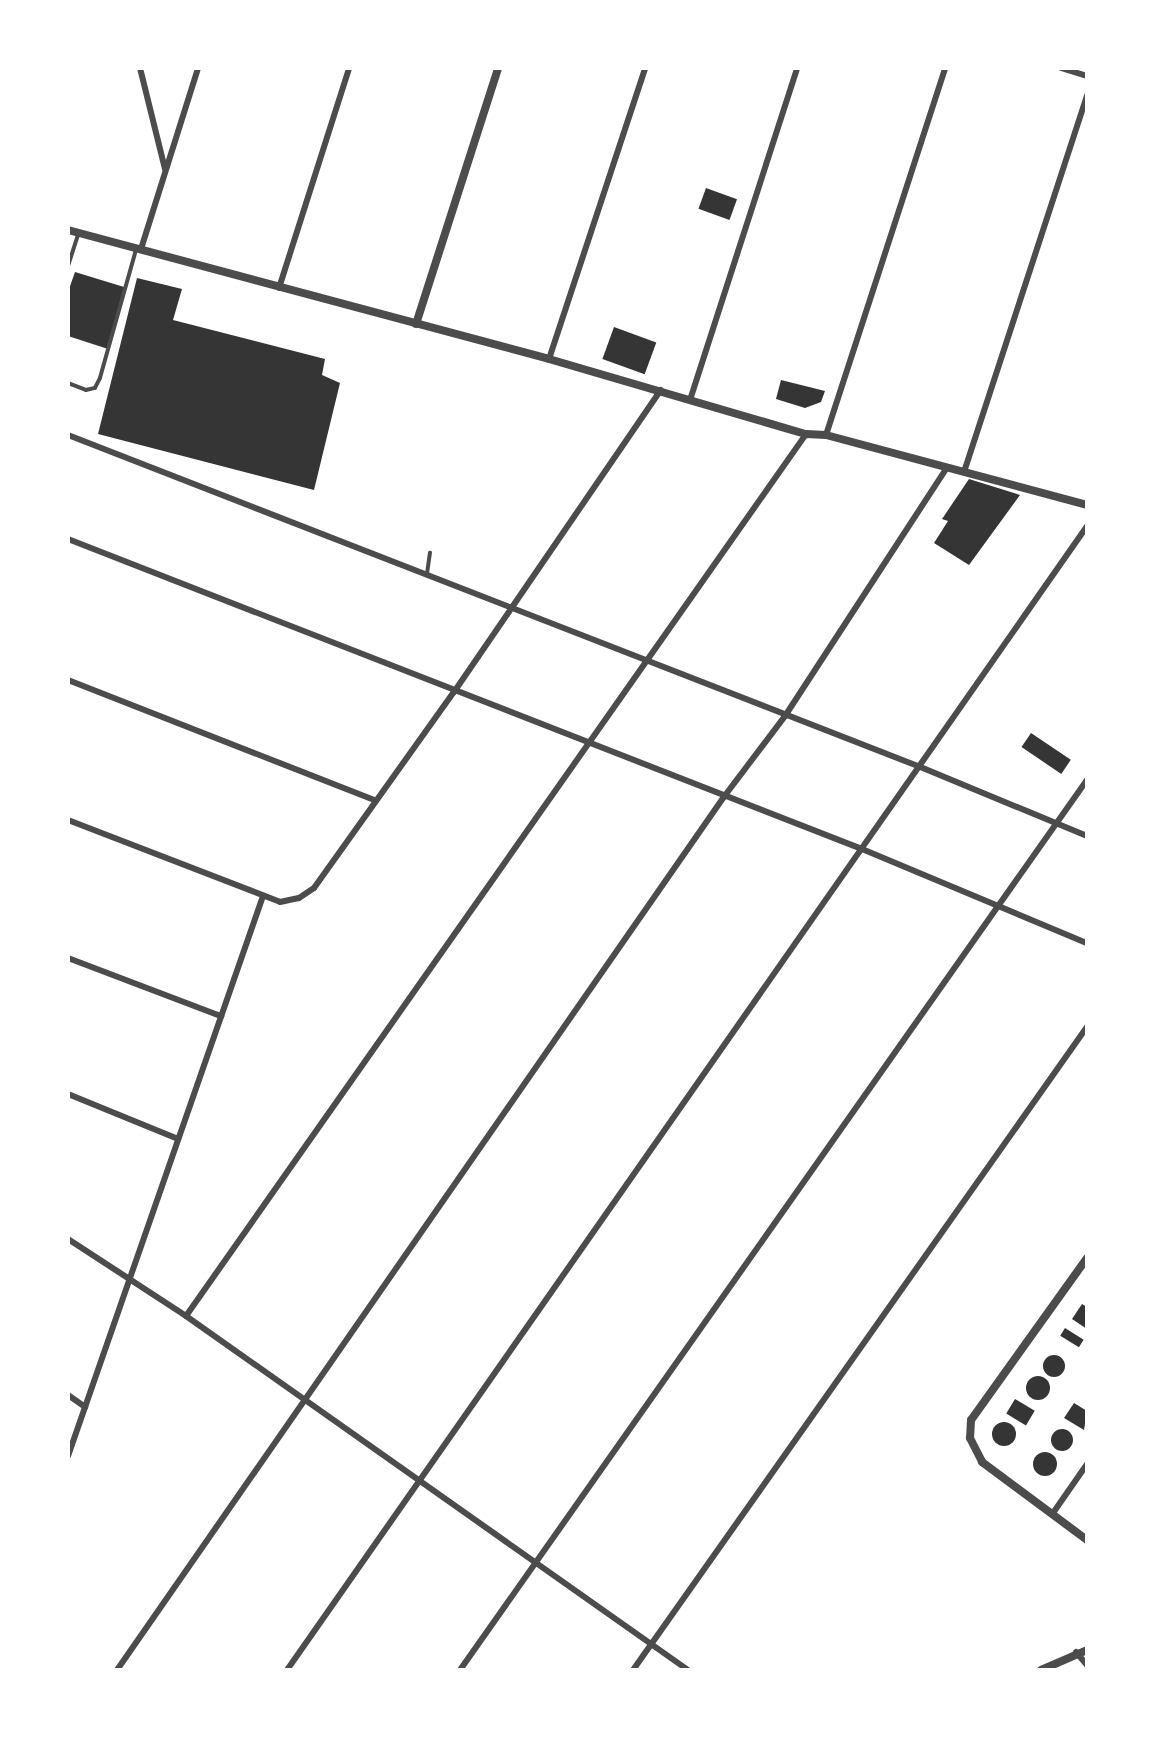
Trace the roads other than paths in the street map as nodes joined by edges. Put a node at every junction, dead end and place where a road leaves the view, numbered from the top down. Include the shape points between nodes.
1 (140, 68) edge
2 (198, 68) edge
3 (349, 68) edge
4 (498, 68) edge
5 (645, 68) edge
6 (797, 68) edge
7 (945, 68) edge
8 (1061, 68) edge
9 (1087, 76) edge
10 (1087, 95) edge
11 (165, 171) junction
12 (68, 230) edge
13 (78, 233) junction
14 (139, 248) junction
15 (68, 266) edge
16 (279, 288) junction
17 (416, 324) junction
18 (550, 359) junction
19 (68, 383) edge
20 (661, 390) junction
21 (690, 400) junction
22 (806, 434) junction
23 (68, 435) edge
24 (826, 435) junction
25 (946, 469) junction
26 (964, 472) junction
27 (1087, 505) edge
28 (1087, 526) edge
29 (68, 539) edge
30 (430, 553) dead end
31 (426, 576) junction
32 (510, 608) junction
33 (649, 662) junction
34 (68, 680) edge
35 (454, 692) junction
36 (785, 716) junction
37 (590, 744) junction
38 (918, 766) junction
39 (1087, 780) edge
40 (723, 798) junction
41 (374, 800) junction
42 (68, 820) edge
43 (1058, 823) junction
44 (1087, 836) edge
45 (862, 849) junction
46 (262, 896) junction
47 (998, 904) junction
48 (1087, 943) edge
49 (68, 958) edge
50 (221, 1016) junction
51 (1087, 1027) edge
52 (68, 1094) edge
53 (178, 1139) junction
54 (68, 1239) edge
55 (1087, 1258) edge
56 (130, 1283) junction
57 (186, 1316) junction
58 (68, 1395) edge
59 (303, 1398) junction
60 (85, 1407) junction
61 (68, 1455) edge
62 (1087, 1464) edge
63 (419, 1481) junction
64 (1053, 1513) junction
65 (1087, 1540) edge
66 (534, 1562) junction
67 (652, 1642) junction
68 (1087, 1650) edge
69 (1076, 1652) junction
70 (1087, 1665) edge
71 (117, 1670) edge
72 (287, 1670) edge
73 (460, 1670) edge
74 (633, 1670) edge
75 (688, 1670) edge
76 (1041, 1670) edge

1 - 11 street
2 - 11 street
3 - 16 street
4 - 17 street
5 - 18 street
6 - 21 street
7 - 24 street
8 - 9 street
10 - 26 street
11 - 14 street
12 - 13 street
13 - 14 street
13 - 15 lane
14 - 16 street
14 - 19 lane via 95,388 86,390
16 - 17 street
17 - 18 street
18 - 20 street
20 - 21 street
20 - 32 street
21 - 22 street
22 - 24 street
22 - 33 street
23 - 31 street
24 - 25 street
25 - 26 street
25 - 36 street
26 - 27 street
28 - 38 street
29 - 35 street
30 - 31 lane
31 - 32 street
32 - 33 street
32 - 35 street
33 - 36 street
33 - 37 street
34 - 41 street
35 - 37 street
35 - 41 street
36 - 38 street
36 - 40 street
37 - 40 street
37 - 57 street
38 - 43 street
38 - 45 street
39 - 43 street
40 - 45 street
40 - 59 street
41 - 46 street via 314,888 299,898 280,902
42 - 46 street
43 - 44 street
43 - 47 street
45 - 47 street
45 - 63 street
46 - 50 street
47 - 48 street
47 - 66 street
49 - 50 street
50 - 53 street
51 - 67 street
52 - 53 street
53 - 56 street
54 - 56 street
55 - 64 street via 971,1420 970,1438 982,1462
56 - 57 street
56 - 60 street
57 - 59 street
58 - 60 street
59 - 63 street
59 - 71 street
60 - 61 street
62 - 64 street
63 - 66 street
63 - 72 street
64 - 65 street
66 - 67 street
66 - 73 street
67 - 74 street
67 - 75 street
68 - 69 street
69 - 70 street
69 - 76 street

